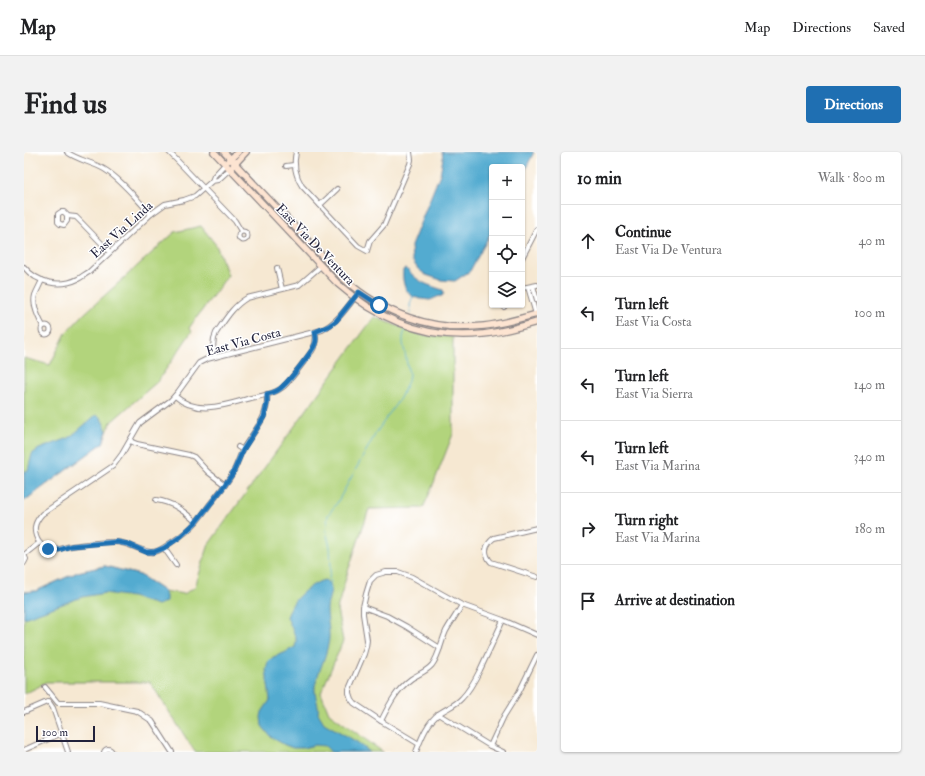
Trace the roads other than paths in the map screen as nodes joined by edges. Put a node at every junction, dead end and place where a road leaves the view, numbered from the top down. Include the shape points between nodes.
1 (67, 152) edge
2 (169, 152) edge
3 (214, 152) edge
4 (224, 152) edge
5 (238, 152) edge
6 (246, 152) edge
7 (296, 152) edge
8 (410, 152) edge
9 (231, 159) junction
10 (225, 164) junction
11 (235, 164) junction
12 (294, 165) junction
13 (286, 166) dead end
14 (230, 169) junction
15 (212, 181) junction
16 (204, 189) junction
17 (337, 189) dead end
18 (320, 205) junction
19 (151, 214) junction
20 (67, 216) dead end
21 (537, 229) edge
22 (241, 232) dead end
23 (110, 252) junction
24 (525, 252) edge
25 (321, 266) junction
26 (24, 268) edge
27 (277, 268) dead end
28 (42, 280) junction
29 (533, 286) edge
30 (282, 289) junction
31 (359, 292) junction
32 (354, 297) junction
33 (537, 300) edge
34 (537, 314) edge
35 (537, 322) edge
36 (43, 326) dead end
37 (315, 332) junction
38 (215, 357) junction
39 (267, 394) junction
40 (175, 396) junction
41 (130, 441) junction
42 (238, 447) dead end
43 (243, 450) junction
44 (225, 485) junction
45 (156, 500) dead end
46 (196, 522) junction
47 (537, 528) edge
48 (39, 543) junction
49 (164, 548) junction
50 (24, 555) edge
51 (24, 563) edge
52 (176, 565) dead end
53 (537, 577) edge
54 (462, 605) junction
55 (363, 607) junction
56 (503, 620) junction
57 (537, 635) edge
58 (440, 648) junction
59 (537, 654) edge
60 (45, 687) dead end
61 (24, 712) edge
62 (438, 714) junction
63 (381, 721) junction
64 (62, 733) junction
65 (419, 744) junction
66 (490, 746) junction
67 (24, 750) edge
68 (170, 751) edge
69 (68, 752) edge
70 (104, 752) edge
71 (112, 752) edge
72 (416, 752) edge
73 (504, 752) edge

1 - 19 street via 103,168 114,176
2 - 16 street
3 - 10 main road, East Via De Ventura
4 - 9 main road, East Via De Ventura
5 - 9 main road
6 - 11 main road
7 - 12 street
8 - 18 street via 410,164 389,215 370,241 367,251 358,246
9 - 10 main road
9 - 11 main road, East Via De Ventura
10 - 14 main road, East Via De Ventura
10 - 15 street, East Via Linda
11 - 14 main road
11 - 31 main road, East Via De Ventura
12 - 13 street
12 - 18 street via 302,186
14 - 15 street, East Via Linda via 218,180
14 - 25 main road, East Via De Ventura
15 - 16 street, East Via Linda
16 - 19 street, East Via Linda via 190,198 165,204
16 - 22 street via 235,221
17 - 18 street
19 - 23 street, East Via Linda
20 - 23 street via 76,217
21 - 24 street
23 - 28 street, East Via Linda via 79,279 64,284
25 - 30 street via 299,285
25 - 32 main road, East Via De Ventura
26 - 28 street
27 - 30 street
28 - 36 street via 34,302
29 - 33 street
29 - 34 street
30 - 38 street via 247,298 236,306 214,337
31 - 32 street, East Via Costa
31 - 34 main road, East Via De Ventura via 399,314 426,323 447,326 487,326
32 - 35 main road, East Via De Ventura via 399,323 441,333 482,334
32 - 37 street, East Via Costa via 336,321
37 - 38 street, East Via Costa
37 - 39 street via 315,345 298,369 284,386
38 - 40 street, East Via Costa via 199,363
39 - 40 street via 213,408 191,406
39 - 43 street via 264,417
40 - 41 street, East Via Costa via 140,424
41 - 44 street via 189,455
41 - 48 street, East Via Costa via 113,466 42,514 35,524
42 - 43 street
43 - 44 street
44 - 46 street
45 - 46 street via 176,507
46 - 49 street
47 - 53 street via 494,538 486,547 491,562
48 - 49 street via 54,550 110,542 123,543 150,552
48 - 50 street
49 - 52 street
50 - 51 street
54 - 55 street via 412,577 398,572 386,572 376,575 370,581
54 - 56 street
54 - 58 street via 446,631
55 - 58 street via 387,616
55 - 63 street via 366,647 349,693 354,703
56 - 57 street
56 - 62 street via 471,687 462,699
58 - 63 street via 430,667 404,684 395,695
59 - 66 street
60 - 68 street via 58,703 99,703 137,711 152,721
61 - 64 street via 49,702
62 - 65 street
62 - 66 street
63 - 65 street
64 - 67 street
64 - 69 street
65 - 72 street
66 - 73 street
70 - 71 street via 108,749

